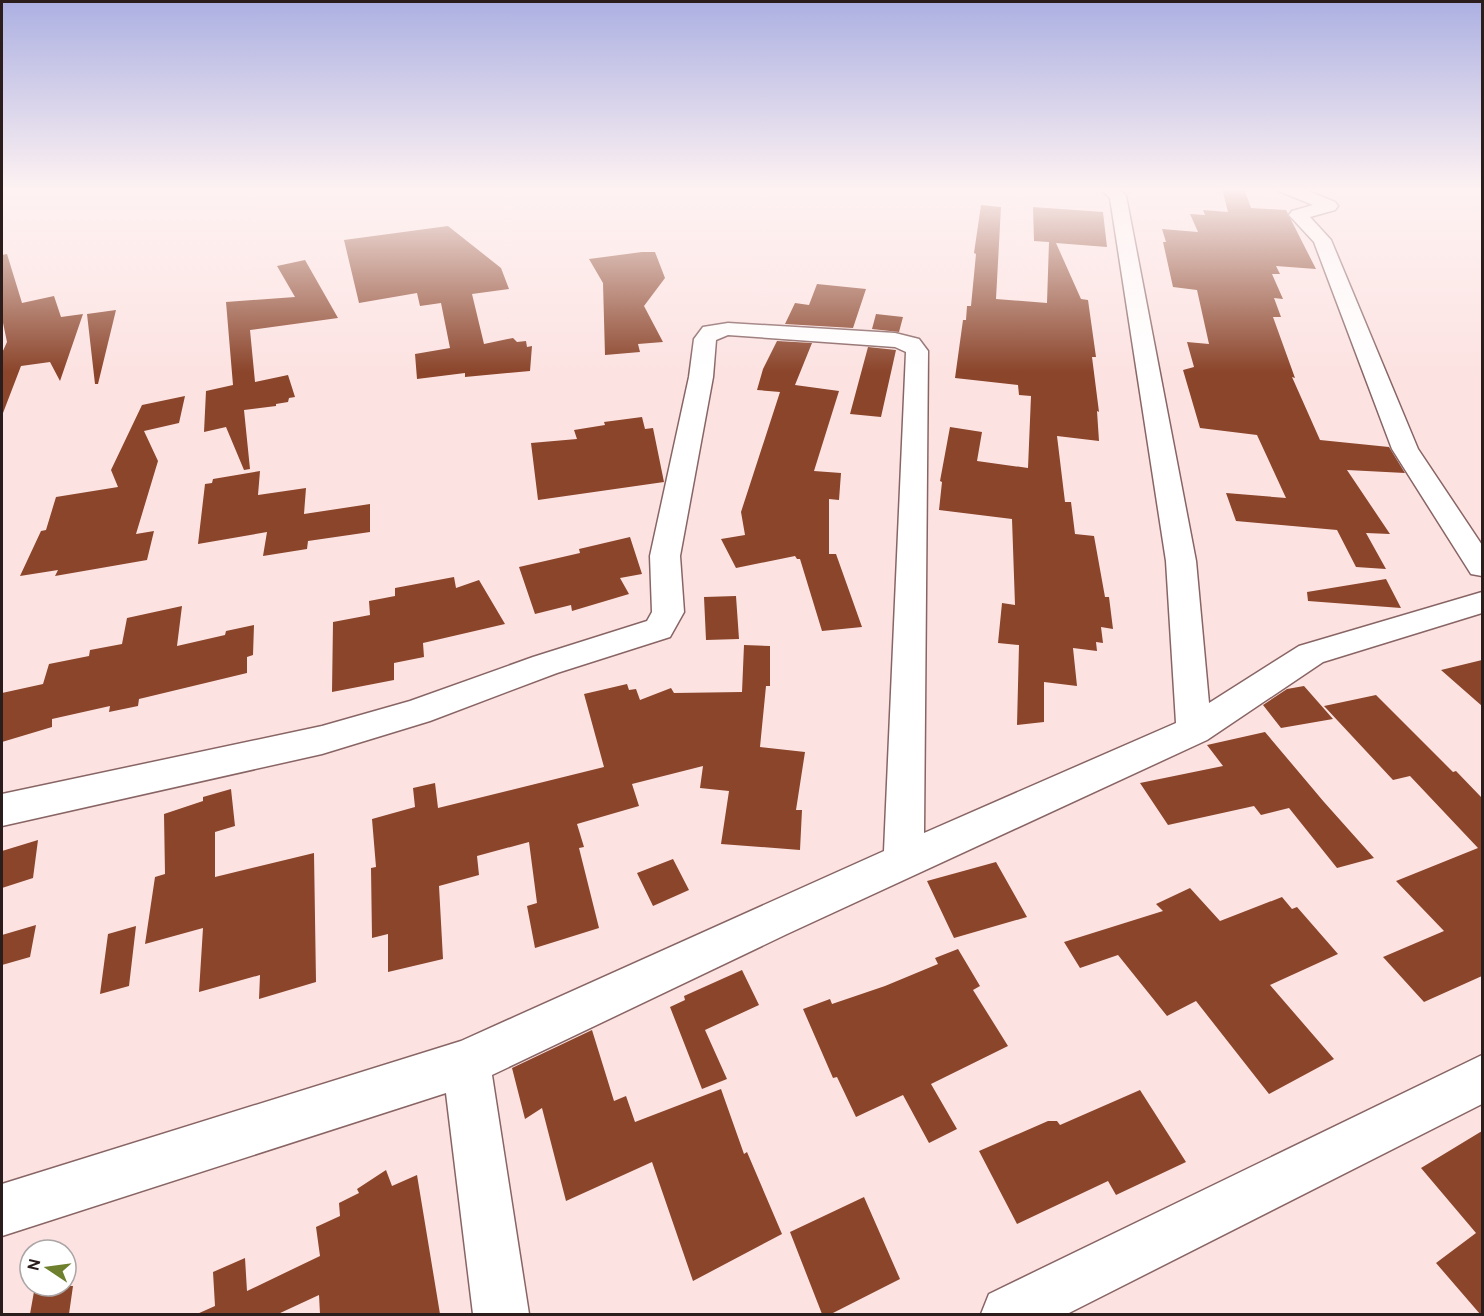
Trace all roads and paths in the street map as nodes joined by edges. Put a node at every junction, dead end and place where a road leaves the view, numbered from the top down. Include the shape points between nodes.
1 (1127, 249) edge
2 (1326, 249) edge
3 (1482, 567) edge
4 (1482, 602) edge
5 (1194, 730) junction
6 (2, 810) edge
7 (904, 860) junction
8 (466, 1063) junction
9 (1482, 1079) edge
10 (2, 1210) edge
11 (501, 1314) edge
12 (1009, 1314) edge

1 - 5 street via 1181,561
2 - 3 street via 1405,449
4 - 5 street via 1311,654
5 - 7 street
6 - 7 street via 322,740 418,712 545,665 659,629 668,612 666,556 705,339 711,332 728,329 894,340 911,344 917,351
7 - 8 street
8 - 10 street
8 - 11 street
9 - 12 street

